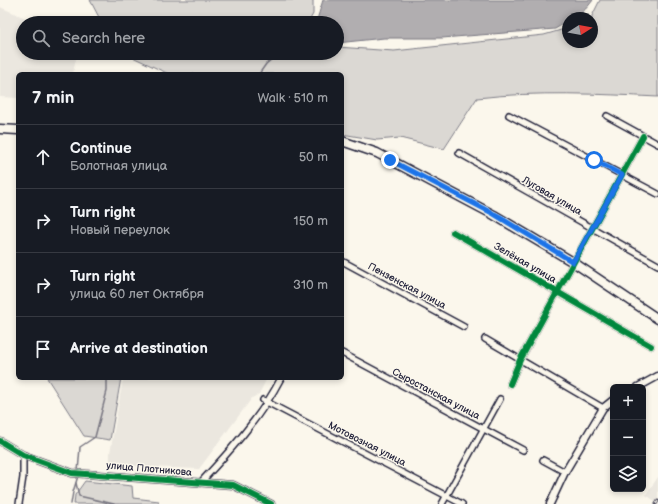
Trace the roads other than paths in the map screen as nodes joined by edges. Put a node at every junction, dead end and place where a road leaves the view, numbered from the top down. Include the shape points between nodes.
1 (509, 115) dead end
2 (607, 116) dead end
3 (0, 129) edge
4 (16, 130) edge
5 (643, 136) junction
6 (344, 142) edge
7 (658, 144) edge
8 (459, 153) dead end
9 (622, 175) junction
10 (658, 194) edge
11 (592, 229) junction
12 (453, 232) dead end
13 (344, 262) edge
14 (573, 262) junction
15 (658, 265) edge
16 (557, 293) junction
17 (658, 319) edge
18 (464, 327) dead end
19 (485, 339) dead end
20 (651, 346) dead end
21 (344, 354) edge
22 (520, 360) junction
23 (658, 376) edge
24 (280, 380) edge
25 (510, 384) dead end
26 (643, 384) edge
27 (500, 399) dead end
28 (265, 401) junction
29 (610, 402) edge
30 (603, 408) junction
31 (484, 430) junction
32 (0, 441) edge
33 (523, 450) dead end
34 (23, 456) junction
35 (543, 460) dead end
36 (565, 472) junction
37 (200, 483) junction
38 (447, 496) junction
39 (19, 504) edge
40 (272, 504) edge
41 (442, 504) edge
42 (462, 504) edge
43 (550, 504) edge

1 - 9 street
2 - 5 street
3 - 4 main road
5 - 7 street
5 - 9 street
6 - 14 main road via 377,153 494,214
8 - 11 street, Луговая улица
9 - 10 street
9 - 11 street
11 - 14 street
11 - 15 street, Луговая улица
12 - 16 street, Зелёная улица
13 - 18 street, Пензенская улица
14 - 16 street
14 - 17 main road
16 - 20 street, Зелёная улица
16 - 22 street
19 - 22 street
21 - 31 street, Сыростанская улица
22 - 25 street
22 - 30 street
23 - 26 street
24 - 28 street
27 - 31 street
28 - 37 street via 223,459
28 - 38 street, Мотовозная улица
29 - 30 street
30 - 36 street
31 - 33 street, Сыростанская улица
31 - 38 street
32 - 34 street, улица Плотникова
34 - 37 street, улица Плотникова via 72,473
34 - 39 street
35 - 36 street
36 - 43 street
37 - 40 street, улица Плотникова via 232,485
38 - 41 street
38 - 42 street, Мотовозная улица

